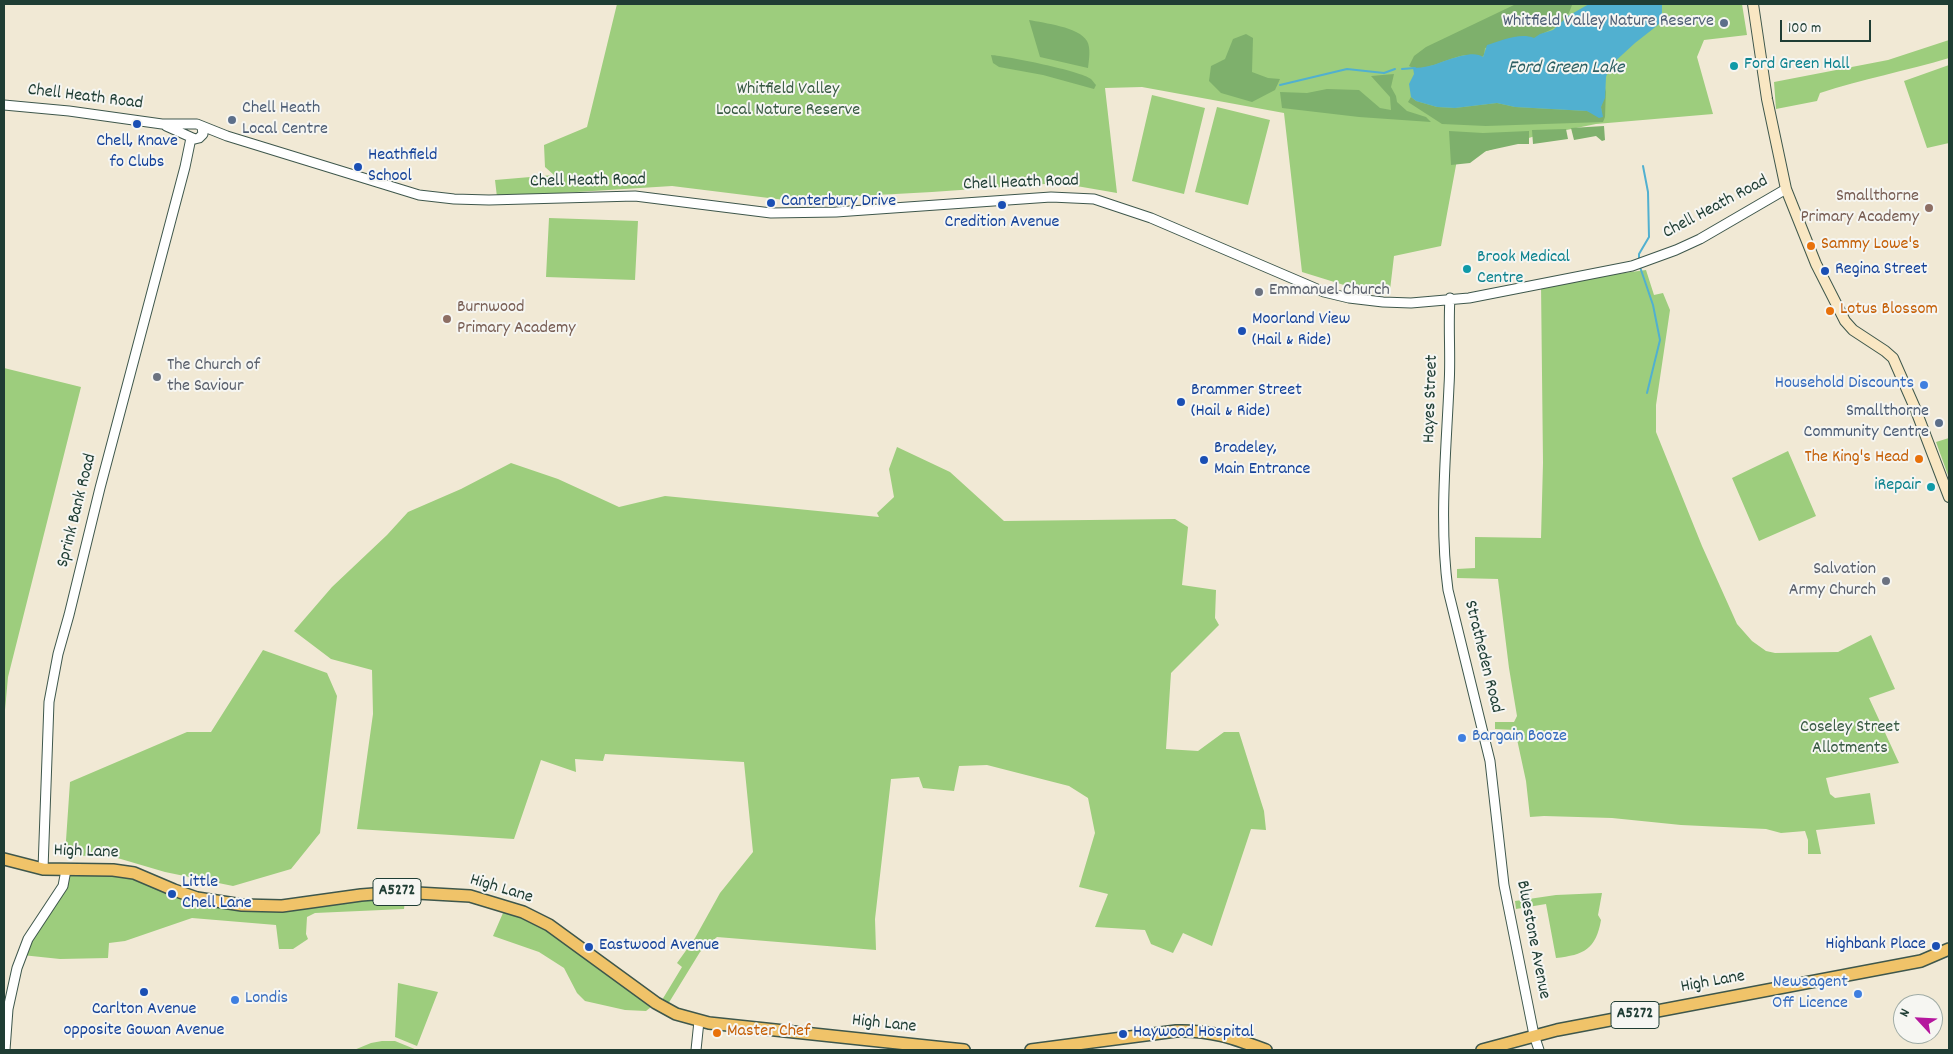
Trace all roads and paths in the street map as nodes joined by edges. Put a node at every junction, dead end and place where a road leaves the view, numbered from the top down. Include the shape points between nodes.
1 (1753, 4) edge
2 (4, 105) edge
3 (162, 124) junction
4 (196, 135) junction
5 (1786, 189) junction
6 (1450, 298) junction
7 (1949, 497) edge
8 (1444, 500) joint
9 (1500, 850) joint
10 (4, 859) edge
11 (43, 869) junction
12 (66, 870) junction
13 (1949, 949) edge
14 (699, 1021) junction
15 (1534, 1035) junction
16 (6, 1050) edge
17 (696, 1050) edge
18 (964, 1050) edge
19 (1031, 1050) edge
20 (1266, 1050) edge
21 (1482, 1050) edge
22 (1539, 1050) edge

1 - 5 main road via 1767,100
2 - 3 street, Chell Heath Road
3 - 4 street, Chell Heath Road
3 - 4 street, Chell Heath Road via 197,124
4 - 6 street, Chell Heath Road via 227,136 419,195 454,199 635,196 771,213 836,212 1051,197 1094,199 1151,218 1324,292 1383,302 1411,303
4 - 11 street, Sprink Bank Road via 58,654 49,702
5 - 6 street, Chell Heath Road via 1707,236 1639,264 1469,298
5 - 7 main road via 1816,264 1845,321 1893,358
6 - 8 street, Hayes Street
8 - 9 street, Stratheden Road via 1448,590 1490,761
9 - 15 street, Bluestone Avenue via 1511,926
10 - 11 main road, High Lane / A5272
11 - 12 main road, High Lane / A5272
12 - 14 main road, High Lane / A5272 via 134,873 197,898 265,906 399,892 470,896 518,910 549,925 656,1003
12 - 16 street via 63,886 28,939 17,968 8,1009
13 - 15 main road, High Lane / A5272 via 1921,961
14 - 17 street
14 - 18 main road, High Lane / A5272
15 - 21 main road, High Lane / A5272
15 - 22 street, Bluestone Avenue
19 - 20 main road via 1196,1030 1220,1034

